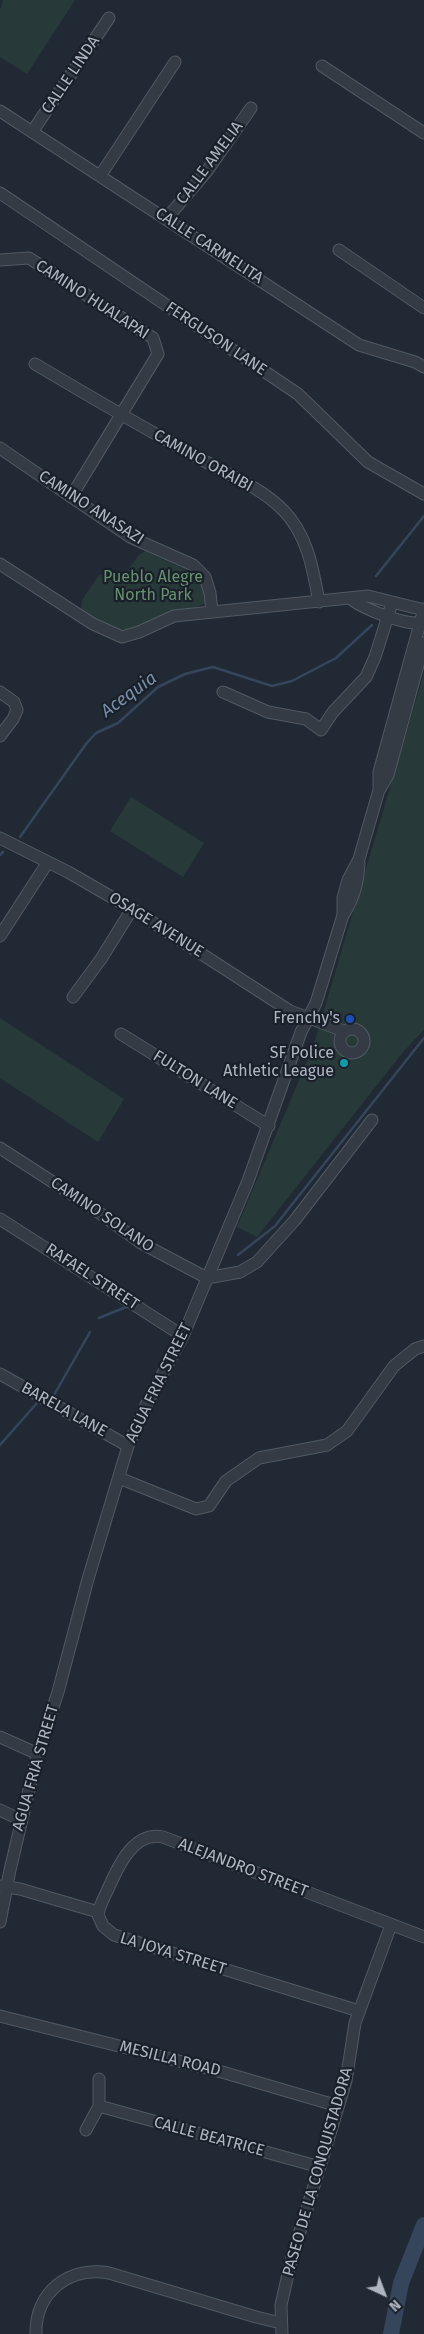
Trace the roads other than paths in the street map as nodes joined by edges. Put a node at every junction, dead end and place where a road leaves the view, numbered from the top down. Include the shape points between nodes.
1 (109, 18) dead end
2 (175, 62) dead end
3 (322, 66) dead end
4 (251, 108) dead end
5 (0, 111) edge
6 (32, 132) junction
7 (424, 133) edge
8 (100, 176) junction
9 (0, 193) edge
10 (167, 218) junction
11 (339, 250) dead end
12 (0, 260) edge
13 (424, 308) edge
14 (35, 364) dead end
15 (424, 367) edge
16 (122, 416) junction
17 (0, 448) edge
18 (424, 494) edge
19 (72, 497) junction
20 (0, 564) edge
21 (351, 599) junction
22 (319, 602) junction
23 (392, 602) junction
24 (424, 609) edge
25 (212, 612) junction
26 (388, 616) junction
27 (422, 623) edge
28 (424, 643) edge
29 (0, 692) edge
30 (223, 692) dead end
31 (0, 736) edge
32 (379, 790) junction
33 (3, 840) edge
34 (48, 862) junction
35 (132, 909) junction
36 (0, 936) edge
37 (73, 997) dead end
38 (308, 1018) junction
39 (344, 1031) dead end
40 (121, 1034) dead end
41 (372, 1120) dead end
42 (269, 1126) junction
43 (0, 1148) edge
44 (0, 1219) edge
45 (207, 1278) junction
46 (183, 1336) junction
47 (424, 1346) edge
48 (0, 1374) edge
49 (128, 1446) junction
50 (119, 1478) junction
51 (0, 1737) edge
52 (38, 1754) junction
53 (0, 1810) edge
54 (21, 1820) junction
55 (3, 1886) edge
56 (98, 1912) junction
57 (0, 1922) edge
58 (391, 1925) junction
59 (424, 1937) edge
60 (359, 2011) junction
61 (0, 2016) edge
62 (99, 2079) dead end
63 (99, 2106) junction
64 (338, 2106) junction
65 (86, 2130) dead end
66 (320, 2167) junction
67 (282, 2328) edge
68 (36, 2334) edge

1 - 6 street, CALLE LINDA
2 - 8 street
3 - 7 street
4 - 10 street, CALLE AMELIA via 207,171
5 - 6 street, CALLE CARMELITA
6 - 8 street, CALLE CARMELITA
8 - 10 street, CALLE CARMELITA
9 - 18 street, FERGUSON LANE via 298,394 368,462
10 - 15 street, CALLE CARMELITA via 359,345
11 - 13 street
12 - 16 street, CAMINO HUALAPAI via 29,258 153,338 158,354
14 - 16 street, CAMINO ORAIBI
16 - 19 street, CAMINO HUALAPAI
16 - 22 street, CAMINO ORAIBI via 260,492 284,511 301,534
17 - 19 street, CAMINO ANASAZI
19 - 25 street, CAMINO ANASAZI via 130,537 193,565 205,577
20 - 25 street via 93,624 122,637 174,616
21 - 22 street
21 - 23 street via 368,596
21 - 26 street via 363,608
22 - 25 street
23 - 24 street
23 - 26 street
24 - 27 street, AGUA FRIA STREET
26 - 27 street
26 - 30 street via 366,676 332,712 320,730 306,719 268,712
27 - 32 street, AGUA FRIA STREET via 379,772
28 - 32 street, AGUA FRIA STREET via 388,776
29 - 31 street via 14,702 18,710
32 - 38 street, AGUA FRIA STREET via 359,859 358,883 343,915 316,1003
33 - 34 street, OSAGE AVENUE
34 - 35 street, OSAGE AVENUE
34 - 36 street
35 - 37 street
35 - 38 street, OSAGE AVENUE via 290,1011
38 - 39 street, OSAGE AVENUE
38 - 42 street, AGUA FRIA STREET
40 - 42 street, FULTON LANE
41 - 45 street via 295,1220 257,1262 240,1272
42 - 45 street, AGUA FRIA STREET
43 - 45 street, CAMINO SOLANO via 141,1243
44 - 46 street, RAFAEL STREET
45 - 46 street, AGUA FRIA STREET
46 - 49 street, AGUA FRIA STREET
47 - 50 street via 394,1366 347,1431 327,1445 259,1458 226,1481 209,1506 196,1509
48 - 49 street, BARELA LANE
49 - 50 street, AGUA FRIA STREET
50 - 52 street, AGUA FRIA STREET
51 - 52 street
52 - 54 street, AGUA FRIA STREET
53 - 54 street
54 - 55 street, AGUA FRIA STREET
55 - 56 street
55 - 57 street, AGUA FRIA STREET
56 - 58 street, ALEJANDRO STREET via 123,1860 142,1840 158,1836
56 - 60 street, LA JOYA STREET via 103,1926 122,1939
58 - 59 street, ALEJANDRO STREET
58 - 60 street, PASEO DE LA CONQUISTADORA
60 - 64 street, PASEO DE LA CONQUISTADORA
61 - 64 street, MESILLA ROAD via 222,2072
62 - 63 street
63 - 65 street
63 - 66 street, CALLE BEATRICE
64 - 66 street, PASEO DE LA CONQUISTADORA
66 - 67 street, PASEO DE LA CONQUISTADORA via 285,2286
67 - 68 street via 256,2317 109,2273 92,2271 67,2278 53,2288 39,2308

